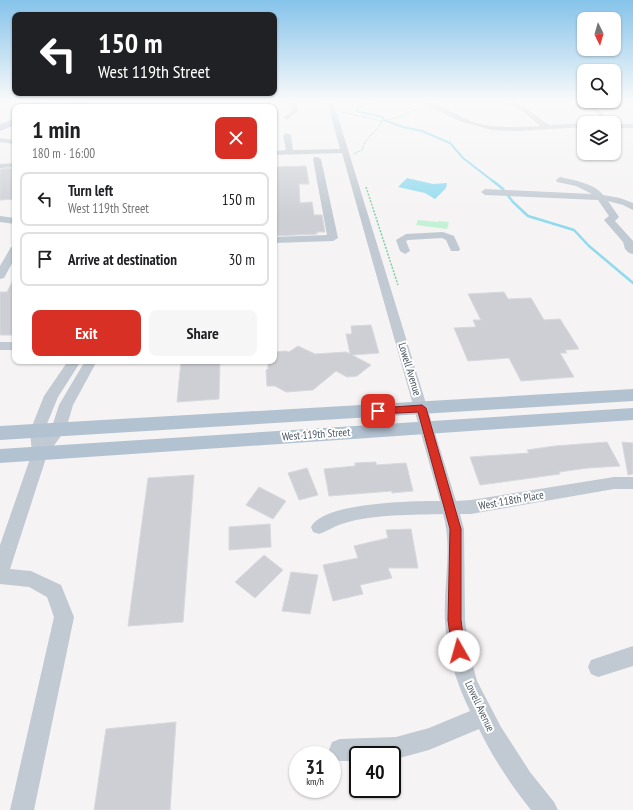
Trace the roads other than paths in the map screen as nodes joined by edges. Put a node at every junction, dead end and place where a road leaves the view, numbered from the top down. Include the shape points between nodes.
1 (288, 139) edge
2 (341, 139) edge
3 (0, 140) edge
4 (12, 142) edge
5 (345, 151) junction
6 (277, 153) edge
7 (290, 153) junction
8 (317, 159) dead end
9 (12, 165) edge
10 (0, 166) edge
11 (560, 180) dead end
12 (485, 192) dead end
13 (601, 198) junction
14 (633, 207) edge
15 (0, 219) edge
16 (12, 221) edge
17 (277, 240) edge
18 (455, 248) dead end
19 (633, 250) edge
20 (405, 251) dead end
21 (12, 254) edge
22 (0, 276) edge
23 (0, 346) edge
24 (12, 346) edge
25 (73, 364) edge
26 (89, 364) edge
27 (633, 395) edge
28 (422, 408) junction
29 (633, 414) edge
30 (427, 427) junction
31 (59, 429) junction
32 (37, 431) junction
33 (0, 433) edge
34 (40, 453) junction
35 (0, 456) edge
36 (633, 483) edge
37 (450, 508) junction
38 (319, 527) dead end
39 (0, 571) edge
40 (0, 576) edge
41 (633, 656) edge
42 (598, 667) dead end
43 (483, 717) junction
44 (341, 750) edge
45 (22, 810) edge
46 (546, 810) edge

1 - 7 street
2 - 5 street, Lowell Avenue
3 - 4 street
5 - 7 street
5 - 28 street, Lowell Avenue
6 - 7 street
8 - 17 street via 333,238
9 - 10 street
11 - 13 street via 596,191
12 - 13 street
13 - 14 street via 620,201
13 - 19 street via 614,217 609,220 628,240 629,247
15 - 16 street
18 - 20 street via 450,238 443,235 406,237 401,240
21 - 22 street
23 - 24 street
25 - 32 street via 50,396
26 - 31 street via 68,400
27 - 28 main road, West 119th Street
28 - 30 street, Lowell Avenue
28 - 31 main road, West 119th Street
29 - 30 main road, West 119th Street
30 - 34 main road, West 119th Street
30 - 37 street, Lowell Avenue
31 - 32 main road, West 119th Street
31 - 34 street
32 - 33 main road, West 119th Street
32 - 34 street
34 - 35 main road, West 119th Street
34 - 39 street
36 - 37 street, West 118th Place via 614,483 491,505
37 - 38 street, West 118th Place via 411,508 358,513 340,517
37 - 43 street, Lowell Avenue via 456,529 455,620 459,651 468,684
40 - 45 street via 31,579 54,591 64,617
41 - 42 street
43 - 44 street via 396,748
43 - 46 street, Lowell Avenue via 522,780

